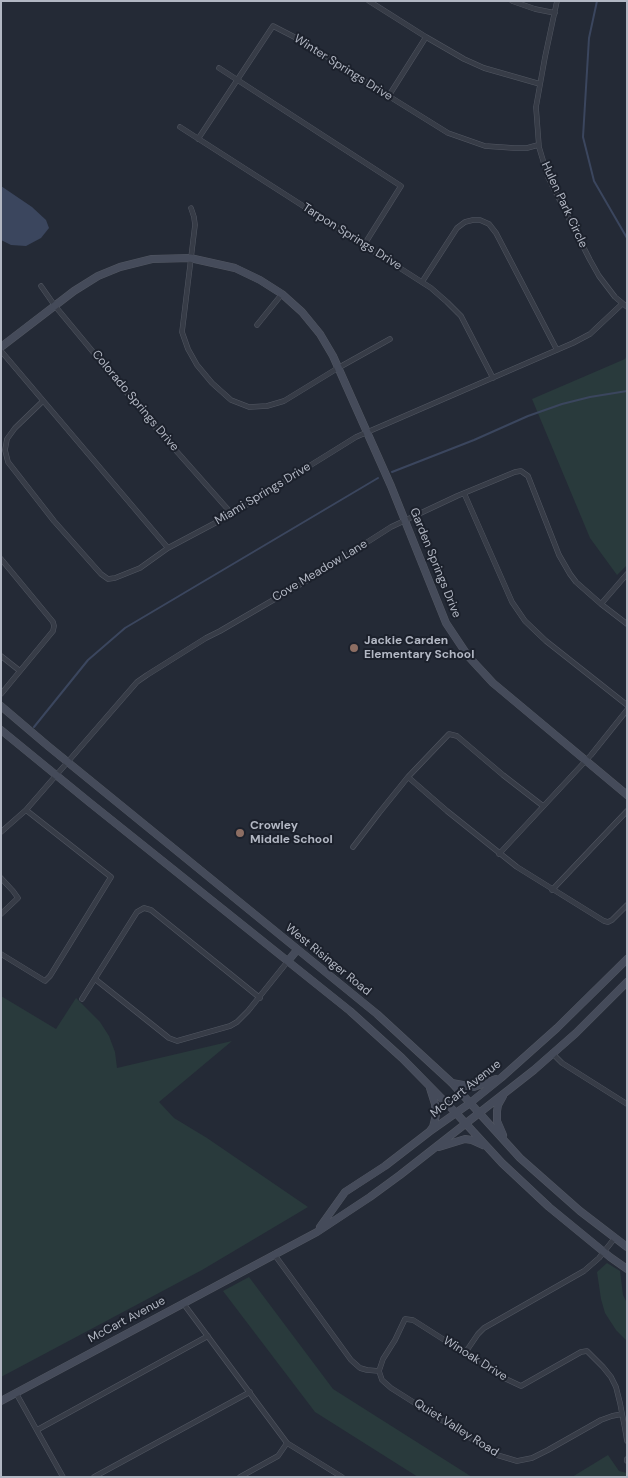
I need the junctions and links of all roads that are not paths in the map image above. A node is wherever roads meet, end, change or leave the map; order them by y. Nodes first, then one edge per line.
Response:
1 (369, 1) edge
2 (512, 1) edge
3 (557, 1) edge
4 (555, 13) junction
5 (426, 37) junction
6 (219, 68) dead end
7 (237, 80) junction
8 (540, 84) junction
9 (388, 97) junction
10 (180, 127) dead end
11 (198, 139) junction
12 (538, 145) junction
13 (191, 208) dead end
14 (364, 244) junction
15 (190, 258) junction
16 (422, 282) junction
17 (41, 286) dead end
18 (282, 294) junction
19 (624, 305) edge
20 (54, 306) junction
21 (257, 325) dead end
22 (390, 339) dead end
23 (1, 347) edge
24 (557, 350) junction
25 (1, 351) edge
26 (338, 368) junction
27 (493, 378) junction
28 (43, 401) junction
29 (367, 432) junction
30 (464, 493) junction
31 (232, 514) junction
32 (405, 520) junction
33 (168, 548) junction
34 (1, 559) edge
35 (627, 574) edge
36 (601, 604) junction
37 (627, 624) edge
38 (1, 656) edge
39 (20, 671) junction
40 (1, 694) edge
41 (627, 705) edge
42 (1, 706) edge
43 (627, 710) edge
44 (1, 730) edge
45 (586, 760) junction
46 (68, 762) junction
47 (56, 775) junction
48 (408, 777) junction
49 (627, 794) edge
50 (543, 806) junction
51 (26, 810) junction
52 (627, 811) edge
53 (1, 832) edge
54 (353, 847) dead end
55 (499, 854) junction
56 (1, 878) edge
57 (552, 890) junction
58 (627, 905) edge
59 (1, 914) edge
60 (298, 950) junction
61 (1, 954) edge
62 (627, 959) edge
63 (288, 961) junction
64 (95, 979) junction
65 (627, 982) edge
66 (260, 998) junction
67 (82, 999) dead end
68 (552, 1054) junction
69 (501, 1078) junction
70 (452, 1084) junction
71 (429, 1086) junction
72 (505, 1093) junction
73 (470, 1103) junction
74 (627, 1104) edge
75 (456, 1113) junction
76 (479, 1114) junction
77 (466, 1124) junction
78 (429, 1132) junction
79 (507, 1144) junction
80 (487, 1147) junction
81 (432, 1150) junction
82 (317, 1232) junction
83 (614, 1239) junction
84 (627, 1247) edge
85 (604, 1252) junction
86 (274, 1254) junction
87 (627, 1269) edge
88 (183, 1303) junction
89 (208, 1336) junction
90 (465, 1353) junction
91 (379, 1371) junction
92 (250, 1392) junction
93 (16, 1393) junction
94 (1, 1401) edge
95 (622, 1414) junction
96 (37, 1430) junction
97 (627, 1441) edge
98 (288, 1443) junction
99 (64, 1477) edge
100 (94, 1477) edge
101 (240, 1477) edge
102 (342, 1477) edge

1 - 5 street
2 - 4 street
3 - 4 street, Hulen Park Circle
4 - 8 street, Hulen Park Circle
5 - 8 street
5 - 9 street
6 - 7 street
7 - 9 street, Winter Springs Drive
7 - 11 street, Winter Springs Drive
7 - 14 street
8 - 12 street, Hulen Park Circle
9 - 12 street, Winter Springs Drive
10 - 11 street, Tarpon Springs Drive
11 - 14 street, Tarpon Springs Drive
12 - 19 street, Hulen Park Circle
13 - 15 street
14 - 16 street, Tarpon Springs Drive
15 - 18 main road, Garden Springs Drive
15 - 20 main road, Garden Springs Drive
15 - 26 street
16 - 24 street
16 - 27 street, Tarpon Springs Drive
17 - 20 street, Colorado Springs Drive
18 - 21 street
18 - 26 main road, Garden Springs Drive
19 - 24 street, Miami Springs Drive
20 - 23 main road, Garden Springs Drive
20 - 31 street, Colorado Springs Drive
22 - 26 street
24 - 27 street, Miami Springs Drive
25 - 28 street
26 - 29 main road, Garden Springs Drive
27 - 29 street, Miami Springs Drive
28 - 33 street
28 - 33 street, Miami Springs Drive
29 - 31 street, Miami Springs Drive
29 - 32 main road, Garden Springs Drive
30 - 32 street, Cove Meadow Lane
30 - 36 street, Cove Meadow Lane
30 - 41 street
31 - 33 street, Miami Springs Drive
32 - 45 main road, Garden Springs Drive
32 - 46 street, Cove Meadow Lane
34 - 39 street
35 - 36 street
36 - 37 street, Cove Meadow Lane
38 - 39 street
39 - 40 street
42 - 46 main road, West Risinger Road
43 - 45 street
44 - 47 main road
45 - 49 main road, Garden Springs Drive
45 - 50 street
46 - 47 street, Cove Meadow Lane
46 - 60 main road, West Risinger Road
47 - 51 street, Cove Meadow Lane
47 - 63 main road
48 - 50 street
48 - 54 street
48 - 55 street
50 - 55 street
51 - 53 street, Cove Meadow Lane
51 - 61 street
52 - 57 street
55 - 57 street
56 - 59 street
57 - 58 street
60 - 63 main road
60 - 70 main road, West Risinger Road
62 - 69 main road, McCart Avenue
63 - 66 street
63 - 71 main road
64 - 66 street
64 - 66 street
64 - 67 street
65 - 68 main road, McCart Avenue
68 - 72 main road, McCart Avenue
68 - 74 street
69 - 70 main road
69 - 73 main road, McCart Avenue
70 - 73 main road, West Risinger Road
71 - 75 main road
71 - 78 main road
72 - 76 main road, McCart Avenue
72 - 79 main road
73 - 75 main road, McCart Avenue
73 - 76 main road, West Risinger Road
75 - 77 main road
75 - 78 main road, McCart Avenue
76 - 77 main road, McCart Avenue
76 - 79 main road, West Risinger Road
77 - 80 main road
77 - 81 main road, McCart Avenue
78 - 82 main road, McCart Avenue
79 - 83 main road, West Risinger Road
80 - 81 main road
80 - 85 main road
81 - 82 main road, McCart Avenue
82 - 86 main road, McCart Avenue
83 - 84 main road, West Risinger Road
83 - 85 street
85 - 87 main road
85 - 90 street
86 - 88 main road, McCart Avenue
86 - 91 street
88 - 89 street
88 - 93 main road, McCart Avenue
89 - 92 street
89 - 96 street
90 - 91 street, Winoak Drive
90 - 95 street, Winoak Drive
91 - 95 street, Quiet Valley Road
92 - 98 street
92 - 100 street
93 - 94 main road, McCart Avenue
93 - 96 street
95 - 97 street, Winoak Drive
96 - 99 street
98 - 101 street
98 - 102 street

